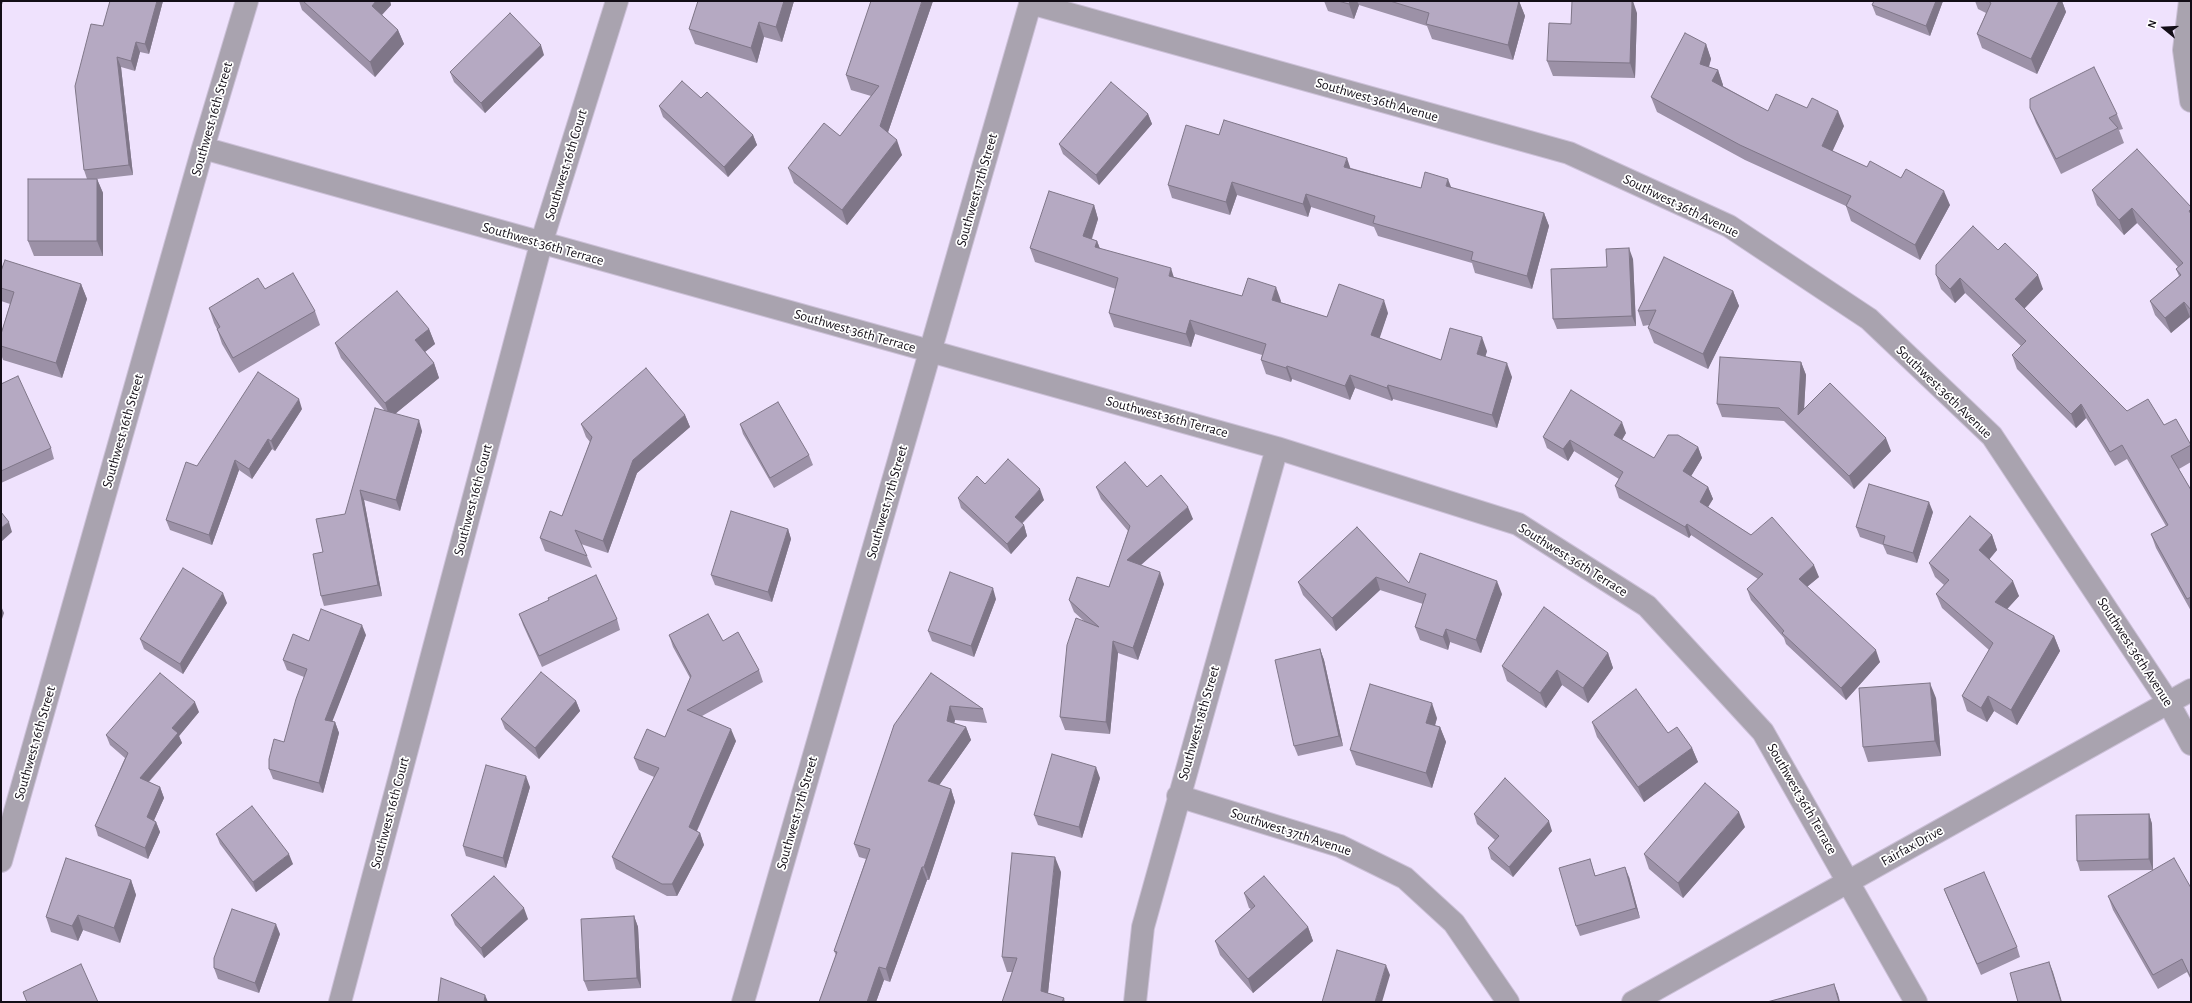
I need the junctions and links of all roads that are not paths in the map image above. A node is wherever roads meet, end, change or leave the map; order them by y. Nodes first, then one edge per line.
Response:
1 (247, 1) edge
2 (617, 1) edge
3 (2190, 1) edge
4 (1031, 2) edge
5 (2191, 101) edge
6 (203, 148) junction
7 (541, 244) junction
8 (931, 352) junction
9 (1277, 448) junction
10 (2191, 690) edge
11 (2168, 702) junction
12 (2191, 744) edge
13 (1178, 796) junction
14 (1, 862) edge
15 (1850, 882) junction
16 (340, 1002) edge
17 (743, 1002) edge
18 (1135, 1002) edge
19 (1508, 1002) edge
20 (1633, 1002) edge
21 (1916, 1002) edge

1 - 6 street, Southwest 16th Street
2 - 7 street, Southwest 16th Court
3 - 5 street
4 - 8 street, Southwest 17th Street
4 - 11 street, Southwest 36th Avenue
6 - 7 street, Southwest 36th Terrace
6 - 14 street, Southwest 16th Street
7 - 8 street, Southwest 36th Terrace
7 - 16 street, Southwest 16th Court
8 - 9 street, Southwest 36th Terrace
8 - 17 street, Southwest 17th Street
9 - 13 street, Southwest 18th Street
9 - 15 street, Southwest 36th Terrace
10 - 11 street, Fairfax Drive
11 - 12 street, Southwest 36th Avenue
11 - 15 street, Fairfax Drive
13 - 18 street, Southwest 18th Street
13 - 19 street, Southwest 37th Avenue
15 - 20 street, Fairfax Drive
15 - 21 street, Southwest 36th Terrace

